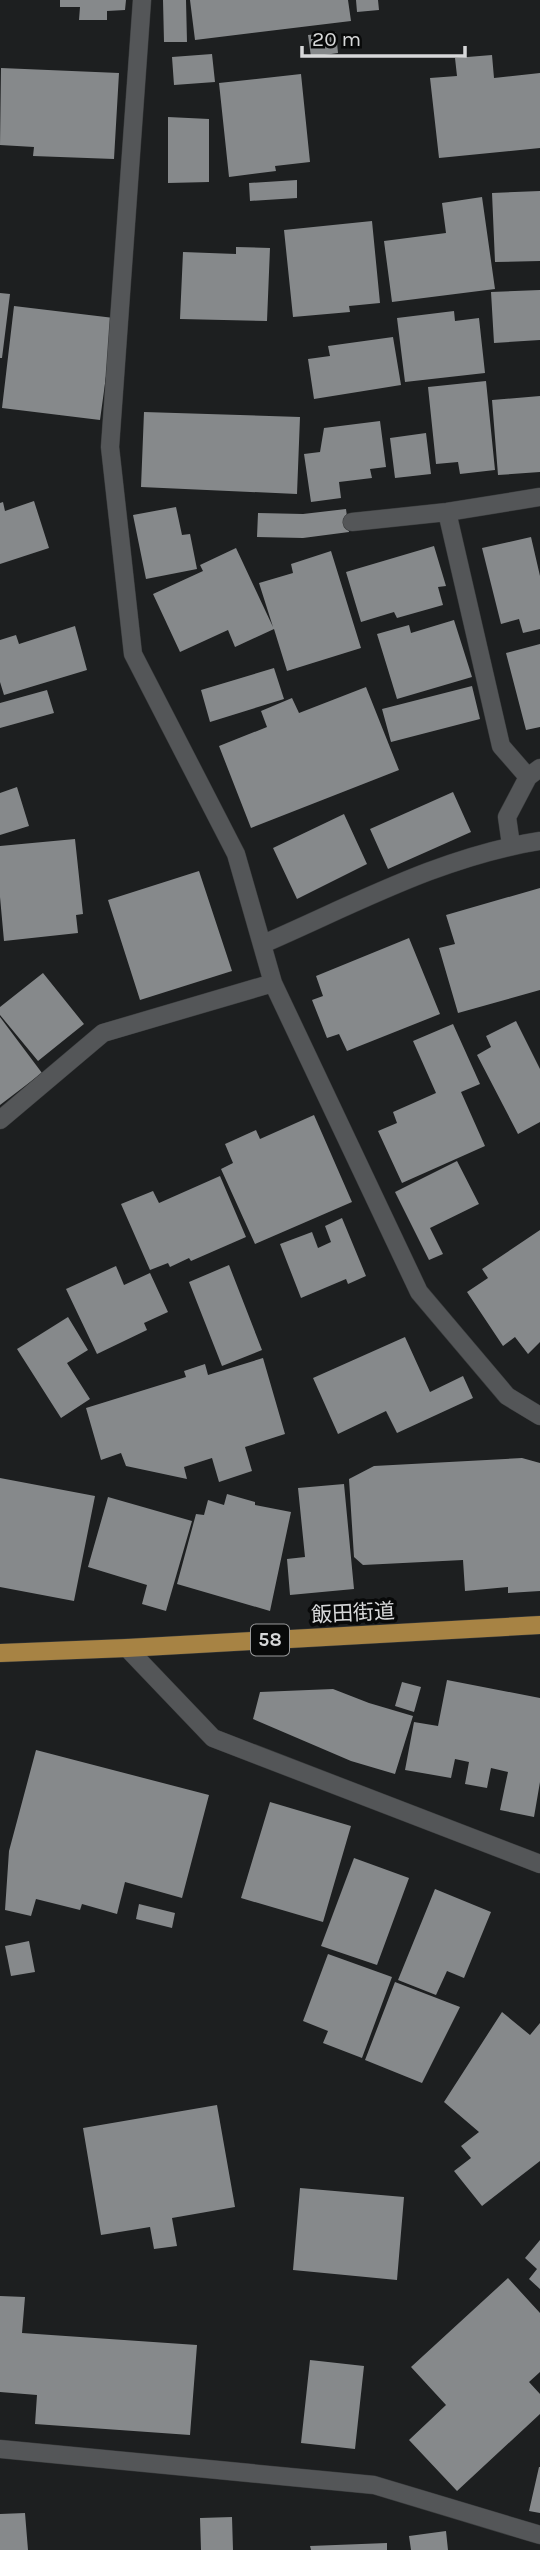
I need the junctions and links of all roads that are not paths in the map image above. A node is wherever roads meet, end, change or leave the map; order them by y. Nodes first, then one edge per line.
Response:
1 (142, 0) edge
2 (540, 497) edge
3 (447, 512) junction
4 (352, 522) dead end
5 (534, 773) edge
6 (540, 841) edge
7 (511, 845) junction
8 (263, 944) junction
9 (273, 983) junction
10 (0, 1120) edge
11 (540, 1416) edge
12 (540, 1625) edge
13 (127, 1648) junction
14 (0, 1653) edge
15 (540, 1864) edge
16 (0, 2449) edge
17 (540, 2535) edge

1 - 8 street
2 - 3 street
3 - 4 street
3 - 5 street
5 - 7 street
6 - 7 street
7 - 8 street
8 - 9 street
9 - 10 street
9 - 11 street
12 - 13 main road, 飯田街道 / 58
13 - 14 main road, 飯田街道 / 58
13 - 15 street
16 - 17 street

